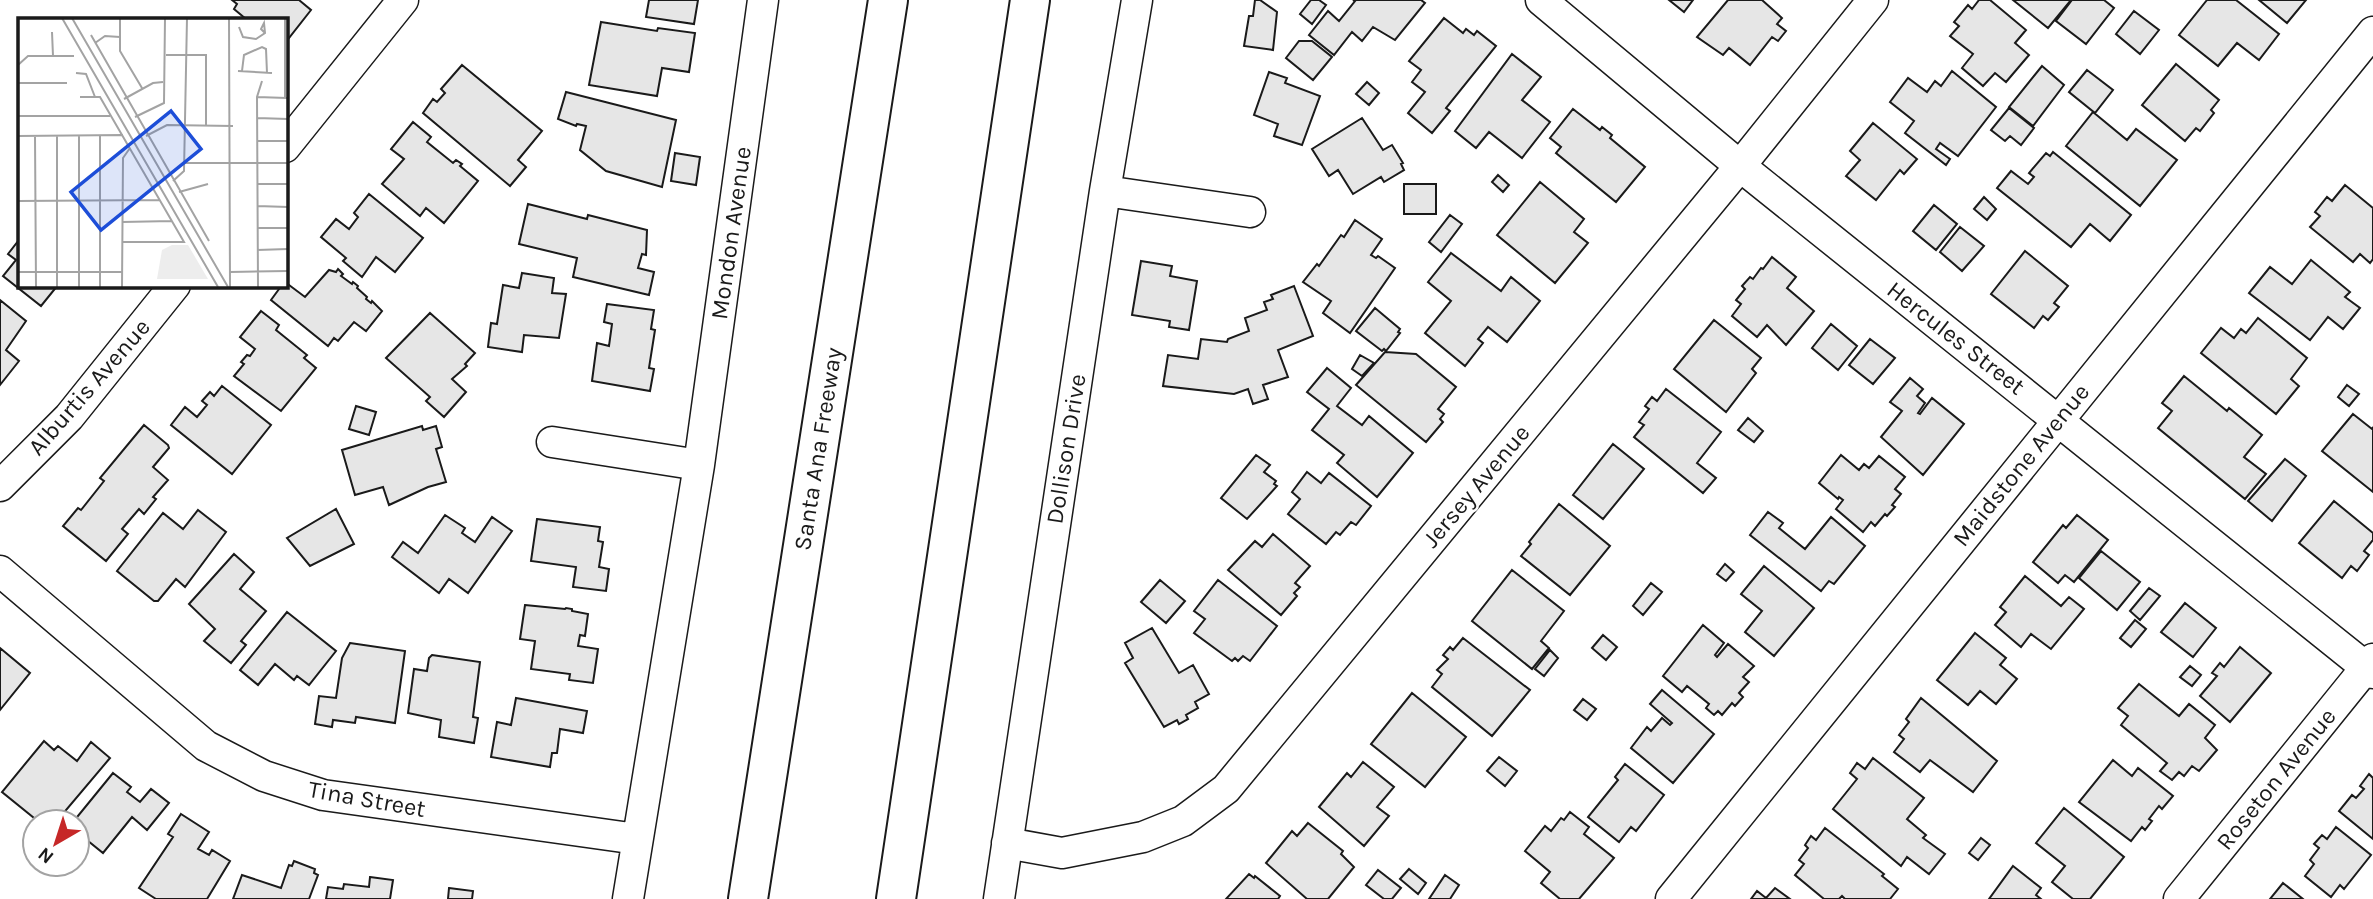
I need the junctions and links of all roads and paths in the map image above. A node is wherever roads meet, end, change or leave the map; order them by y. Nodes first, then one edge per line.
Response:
1 (403, 0) edge
2 (763, 0) edge
3 (888, 0) edge
4 (1030, 0) edge
5 (1137, 0) edge
6 (1541, 0) edge
7 (1873, 0) edge
8 (2373, 32) edge
9 (287, 145) edge
10 (1740, 166) junction
11 (1105, 191) junction
12 (1250, 212) dead end
13 (173, 287) edge
14 (2058, 419) junction
15 (552, 442) dead end
16 (699, 465) junction
17 (0, 486) edge
18 (0, 571) edge
19 (2371, 666) edge
20 (637, 839) junction
21 (1007, 843) junction
22 (628, 899) edge
23 (748, 899) edge
24 (896, 899) edge
25 (999, 899) edge
26 (1671, 899) edge
27 (2179, 899) edge

1 - 9 street
2 - 16 street, Mondon Avenue
3 - 23 highway, Santa Ana Freeway
4 - 24 highway
5 - 11 street, Dollison Drive
6 - 10 street, Hercules Street
7 - 10 street, Jersey Avenue
8 - 14 street, Maidstone Avenue
10 - 14 street, Hercules Street
10 - 21 street, Jersey Avenue
11 - 12 street
11 - 21 street, Dollison Drive
13 - 17 street, Alburtis Avenue
14 - 19 street, Hercules Street
14 - 26 street, Maidstone Avenue
15 - 16 street
16 - 20 street, Mondon Avenue
18 - 20 street, Tina Street
19 - 27 street, Roseton Avenue
20 - 22 street, Mondon Avenue
21 - 25 street, Dollison Drive

